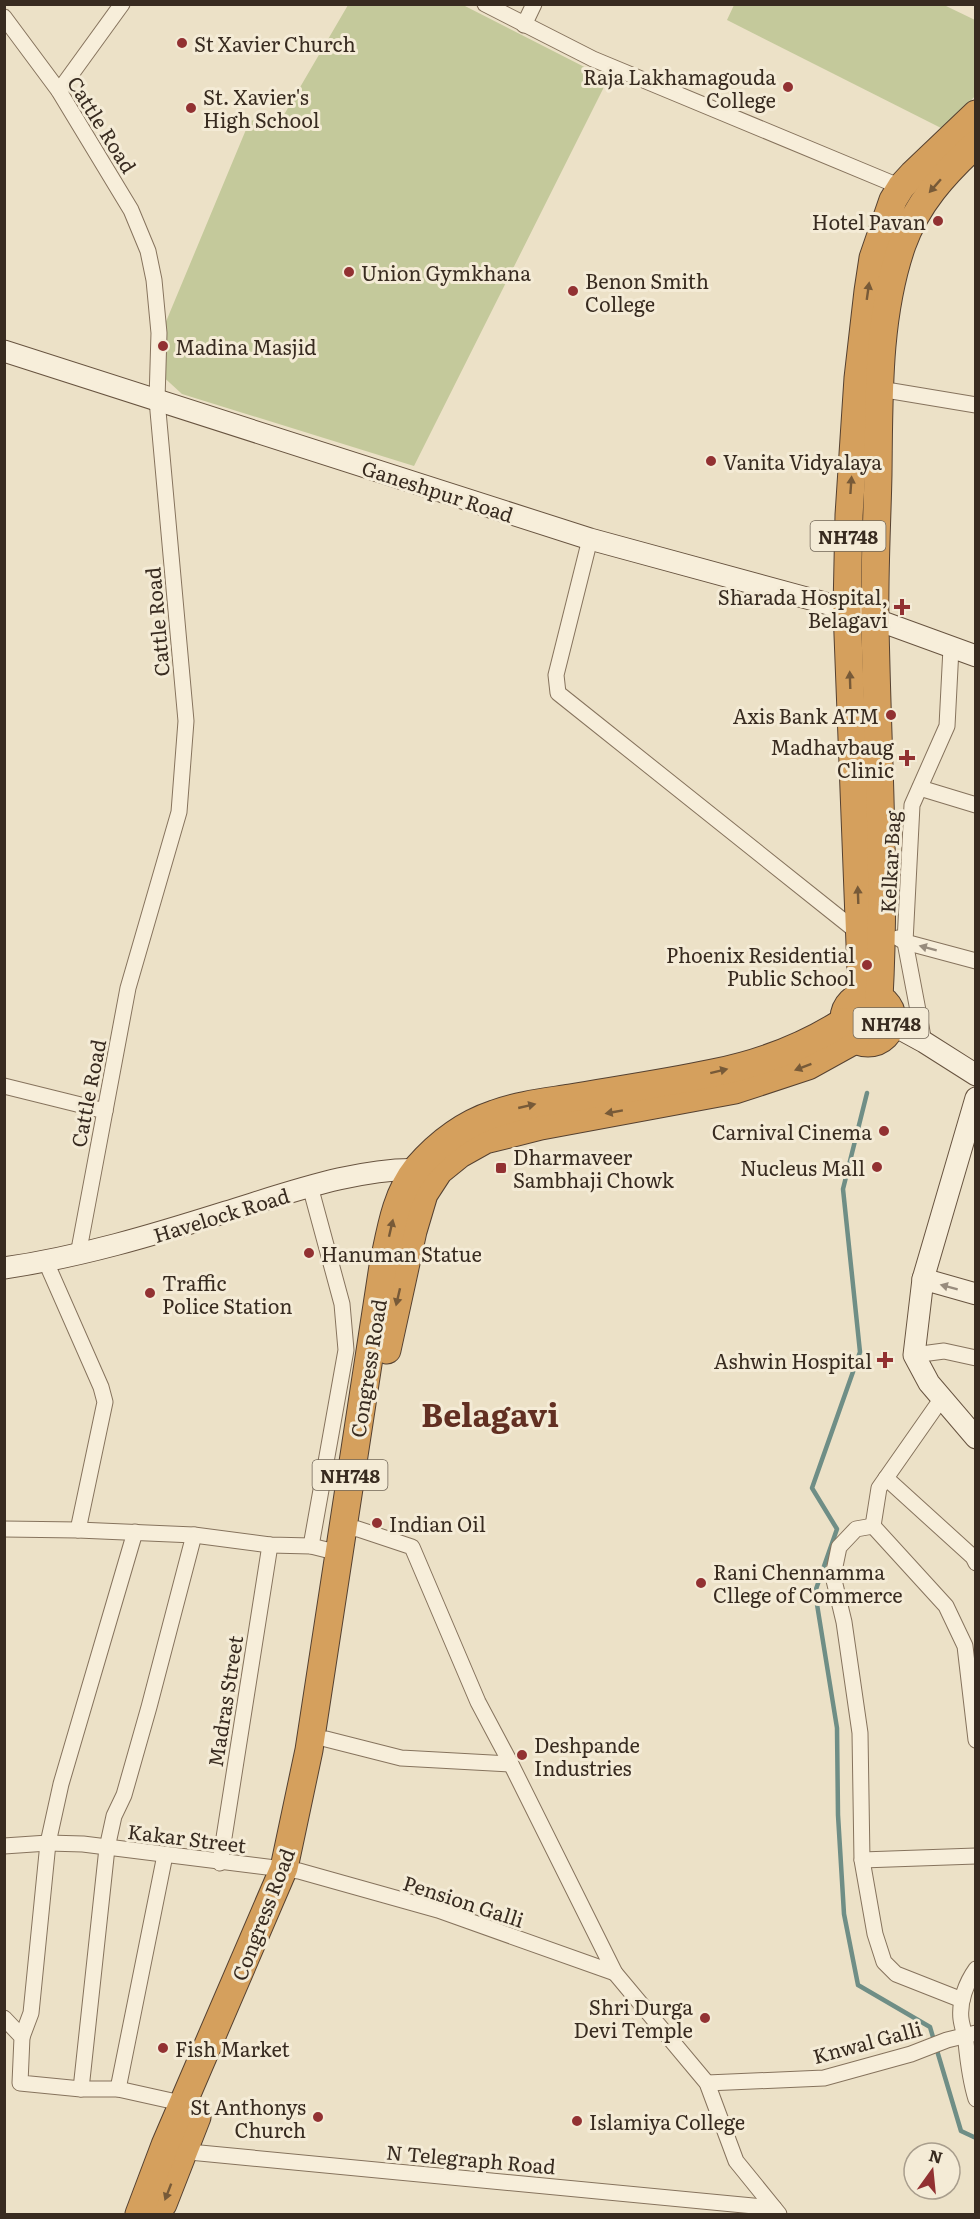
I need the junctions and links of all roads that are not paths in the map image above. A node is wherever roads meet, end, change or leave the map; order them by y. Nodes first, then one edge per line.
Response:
1 (122, 4) edge
2 (485, 4) edge
3 (534, 4) edge
4 (4, 17) edge
5 (524, 25) junction
6 (59, 91) junction
7 (975, 114) edge
8 (975, 144) edge
9 (901, 187) junction
10 (4, 351) edge
11 (880, 389) junction
12 (157, 400) junction
13 (975, 405) edge
14 (590, 539) junction
15 (847, 609) junction
16 (875, 621) junction
17 (951, 648) junction
18 (975, 656) edge
19 (920, 788) junction
20 (975, 805) edge
21 (882, 936) junction
22 (975, 961) edge
23 (871, 997) junction
24 (891, 1024) junction
25 (849, 1031) junction
26 (924, 1042) junction
27 (975, 1075) edge
28 (4, 1086) edge
29 (975, 1098) edge
30 (105, 1111) junction
31 (428, 1170) junction
32 (310, 1186) junction
33 (78, 1255) junction
34 (46, 1262) junction
35 (4, 1268) edge
36 (923, 1279) junction
37 (975, 1294) edge
38 (914, 1355) junction
39 (975, 1358) edge
40 (942, 1398) junction
41 (975, 1438) edge
42 (886, 1478) junction
43 (873, 1526) junction
44 (4, 1529) edge
45 (78, 1530) junction
46 (135, 1532) junction
47 (194, 1536) junction
48 (346, 1536) junction
49 (270, 1545) junction
50 (311, 1546) junction
51 (975, 1563) edge
52 (326, 1739) junction
53 (975, 1740) edge
54 (511, 1764) junction
55 (48, 1843) junction
56 (4, 1846) edge
57 (107, 1848) junction
58 (165, 1855) junction
59 (975, 1856) edge
60 (862, 1860) junction
61 (220, 1863) junction
62 (291, 1870) junction
63 (975, 1969) edge
64 (615, 1973) junction
65 (962, 2000) junction
66 (4, 2018) edge
67 (970, 2034) edge
68 (22, 2037) junction
69 (12, 2083) edge
70 (707, 2083) junction
71 (81, 2089) junction
72 (118, 2089) junction
73 (975, 2099) edge
74 (193, 2105) junction
75 (174, 2149) junction
76 (776, 2211) edge
77 (139, 2214) edge
78 (159, 2214) edge

1 - 6 street
2 - 5 street
3 - 5 street
4 - 6 street, Cattle Road
5 - 9 street
6 - 12 street, Cattle Road
7 - 9 highway, NH748
8 -> 11 highway, NH748
15 -> 9 highway, NH748
10 - 12 main road, Ganeshpur Road
11 - 13 street
11 - 16 highway, NH748
12 - 14 main road, Ganeshpur Road
12 - 30 street, Cattle Road
14 - 15 main road, Ganeshpur Road
14 - 21 street
15 - 16 main road, Ganeshpur Road
21 -> 15 highway, NH748
16 - 17 main road, Ganeshpur Road
16 - 21 highway, NH748
17 - 18 main road, Ganeshpur Road
17 - 19 street, Kelkar Bag
19 - 20 street
19 - 21 street, Kelkar Bag
22 -> 21 street, Kelkar Bag
21 - 23 highway, NH748
21 - 26 street, Kelkar Bag
23 - 24 highway, NH748
23 - 25 highway, NH748
24 - 25 highway, NH748
24 - 26 main road
25 - 31 highway, Congress Road / NH748
26 - 27 main road
28 - 30 street
29 - 36 main road
30 - 33 street, Cattle Road
31 - 32 main road, Havelock Road
31 - 48 highway, Congress Road / NH748
32 - 33 main road, Havelock Road
32 - 50 street
33 - 34 main road, Havelock Road
34 - 35 main road, Havelock Road
34 - 45 street
37 -> 36 main road
36 - 38 main road
38 - 39 street
38 - 40 main road
40 - 41 main road
40 - 42 street
42 - 43 street
42 - 51 street
43 - 53 street
43 - 60 street
44 - 45 street
45 - 46 street
46 - 47 street
46 - 55 street
47 - 49 street
47 - 57 street
48 - 50 street
48 - 52 highway, Congress Road / NH748
48 - 54 street
48 - 62 highway, Congress Road / NH748
49 - 50 street
49 - 61 street, Madras Street
52 - 54 street
52 - 62 highway, Congress Road / NH748
54 - 64 street
55 - 56 street, Kakar Street
55 - 57 street, Kakar Street
55 - 68 street
57 - 58 street, Kakar Street
57 - 71 street
58 - 61 street, Kakar Street
58 - 72 street
59 - 60 street
60 - 65 street
61 - 62 street, Kakar Street
62 - 64 street, Pension Galli
62 - 74 highway, Congress Road / NH748
63 - 65 street
64 - 70 street
65 - 67 street
66 - 68 street
67 - 70 street, Knwal Galli
67 - 73 street
68 - 69 street
69 - 71 street
70 - 76 street
71 - 72 street
72 - 74 street
74 - 75 highway, Congress Road / NH748
75 - 76 street, N Telegraph Road
75 - 77 highway, Congress Road / NH748
75 -> 78 highway, Congress Road / NH748

